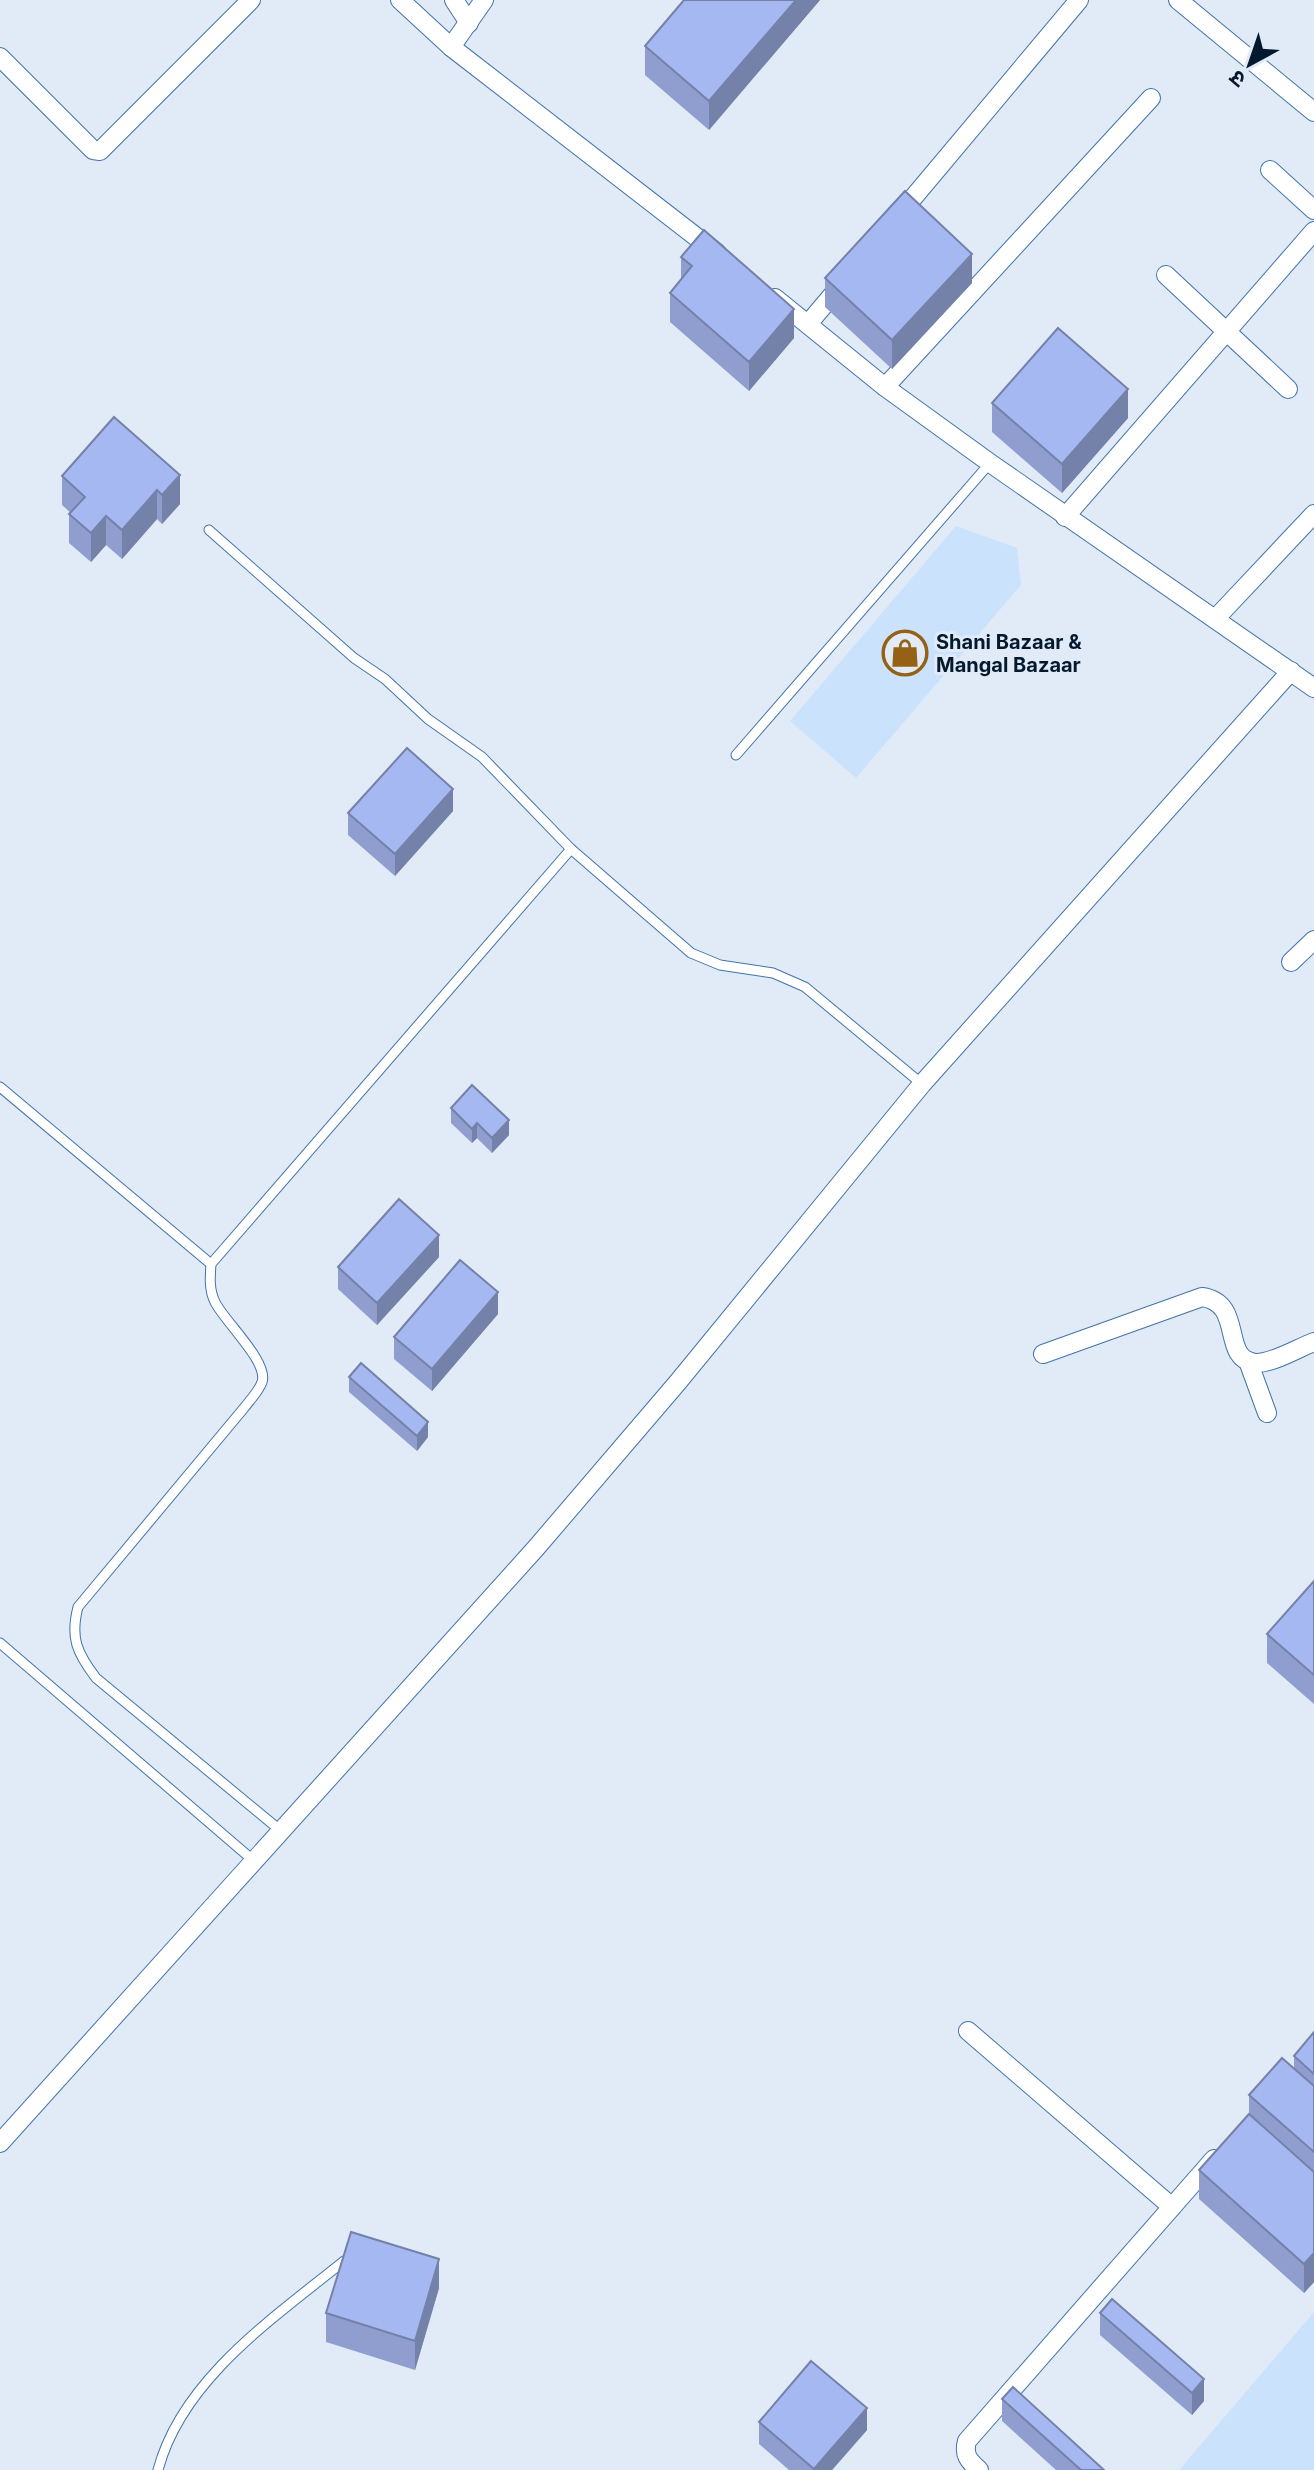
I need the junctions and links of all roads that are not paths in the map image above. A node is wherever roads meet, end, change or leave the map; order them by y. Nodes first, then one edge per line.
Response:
1 (251, 0) edge
2 (400, 0) edge
3 (454, 0) edge
4 (484, 0) edge
5 (1079, 0) edge
6 (1178, 0) edge
7 (469, 23) junction
8 (451, 47) junction
9 (0, 57) edge
10 (1151, 98) dead end
11 (1314, 112) edge
12 (1270, 170) dead end
13 (1314, 210) edge
14 (890, 226) edge
15 (1314, 231) edge
16 (734, 266) edge
17 (850, 274) edge
18 (1166, 275) dead end
19 (759, 285) edge
20 (808, 324) junction
21 (1226, 332) junction
22 (885, 387) junction
23 (1288, 389) dead end
24 (990, 463) junction
25 (1314, 514) edge
26 (1065, 517) junction
27 (209, 530) dead end
28 (1216, 618) junction
29 (1291, 671) junction
30 (1314, 688) edge
31 (736, 755) dead end
32 (571, 849) junction
33 (1314, 940) edge
34 (1291, 962) dead end
35 (922, 1084) junction
36 (0, 1087) edge
37 (211, 1264) junction
38 (1314, 1342) edge
39 (1043, 1354) dead end
40 (1248, 1361) junction
41 (1267, 1413) dead end
42 (0, 1643) edge
43 (281, 1831) junction
44 (254, 1861) junction
45 (968, 2031) dead end
46 (0, 2143) edge
47 (1223, 2149) edge
48 (1172, 2207) junction
49 (344, 2261) edge
50 (158, 2470) edge
51 (979, 2470) edge

1 - 9 street
2 - 8 street
3 - 7 street
4 - 7 street
5 - 14 street
6 - 11 street
7 - 8 street
8 - 16 street
10 - 22 street
12 - 13 street
15 - 21 street
17 - 20 street
18 - 21 street
19 - 20 street
20 - 22 street
21 - 23 street
21 - 26 street
22 - 24 street
24 - 26 street
24 - 31 lane
25 - 28 street
26 - 28 street
27 - 32 lane
28 - 29 street
29 - 30 street
29 - 35 street
32 - 35 lane
32 - 37 lane
33 - 34 street
35 - 43 street
36 - 37 lane
37 - 43 lane
38 - 40 street
39 - 40 street
40 - 41 street
42 - 44 lane
43 - 44 street
44 - 46 street
45 - 48 street
47 - 48 street
48 - 51 street
49 - 50 lane

